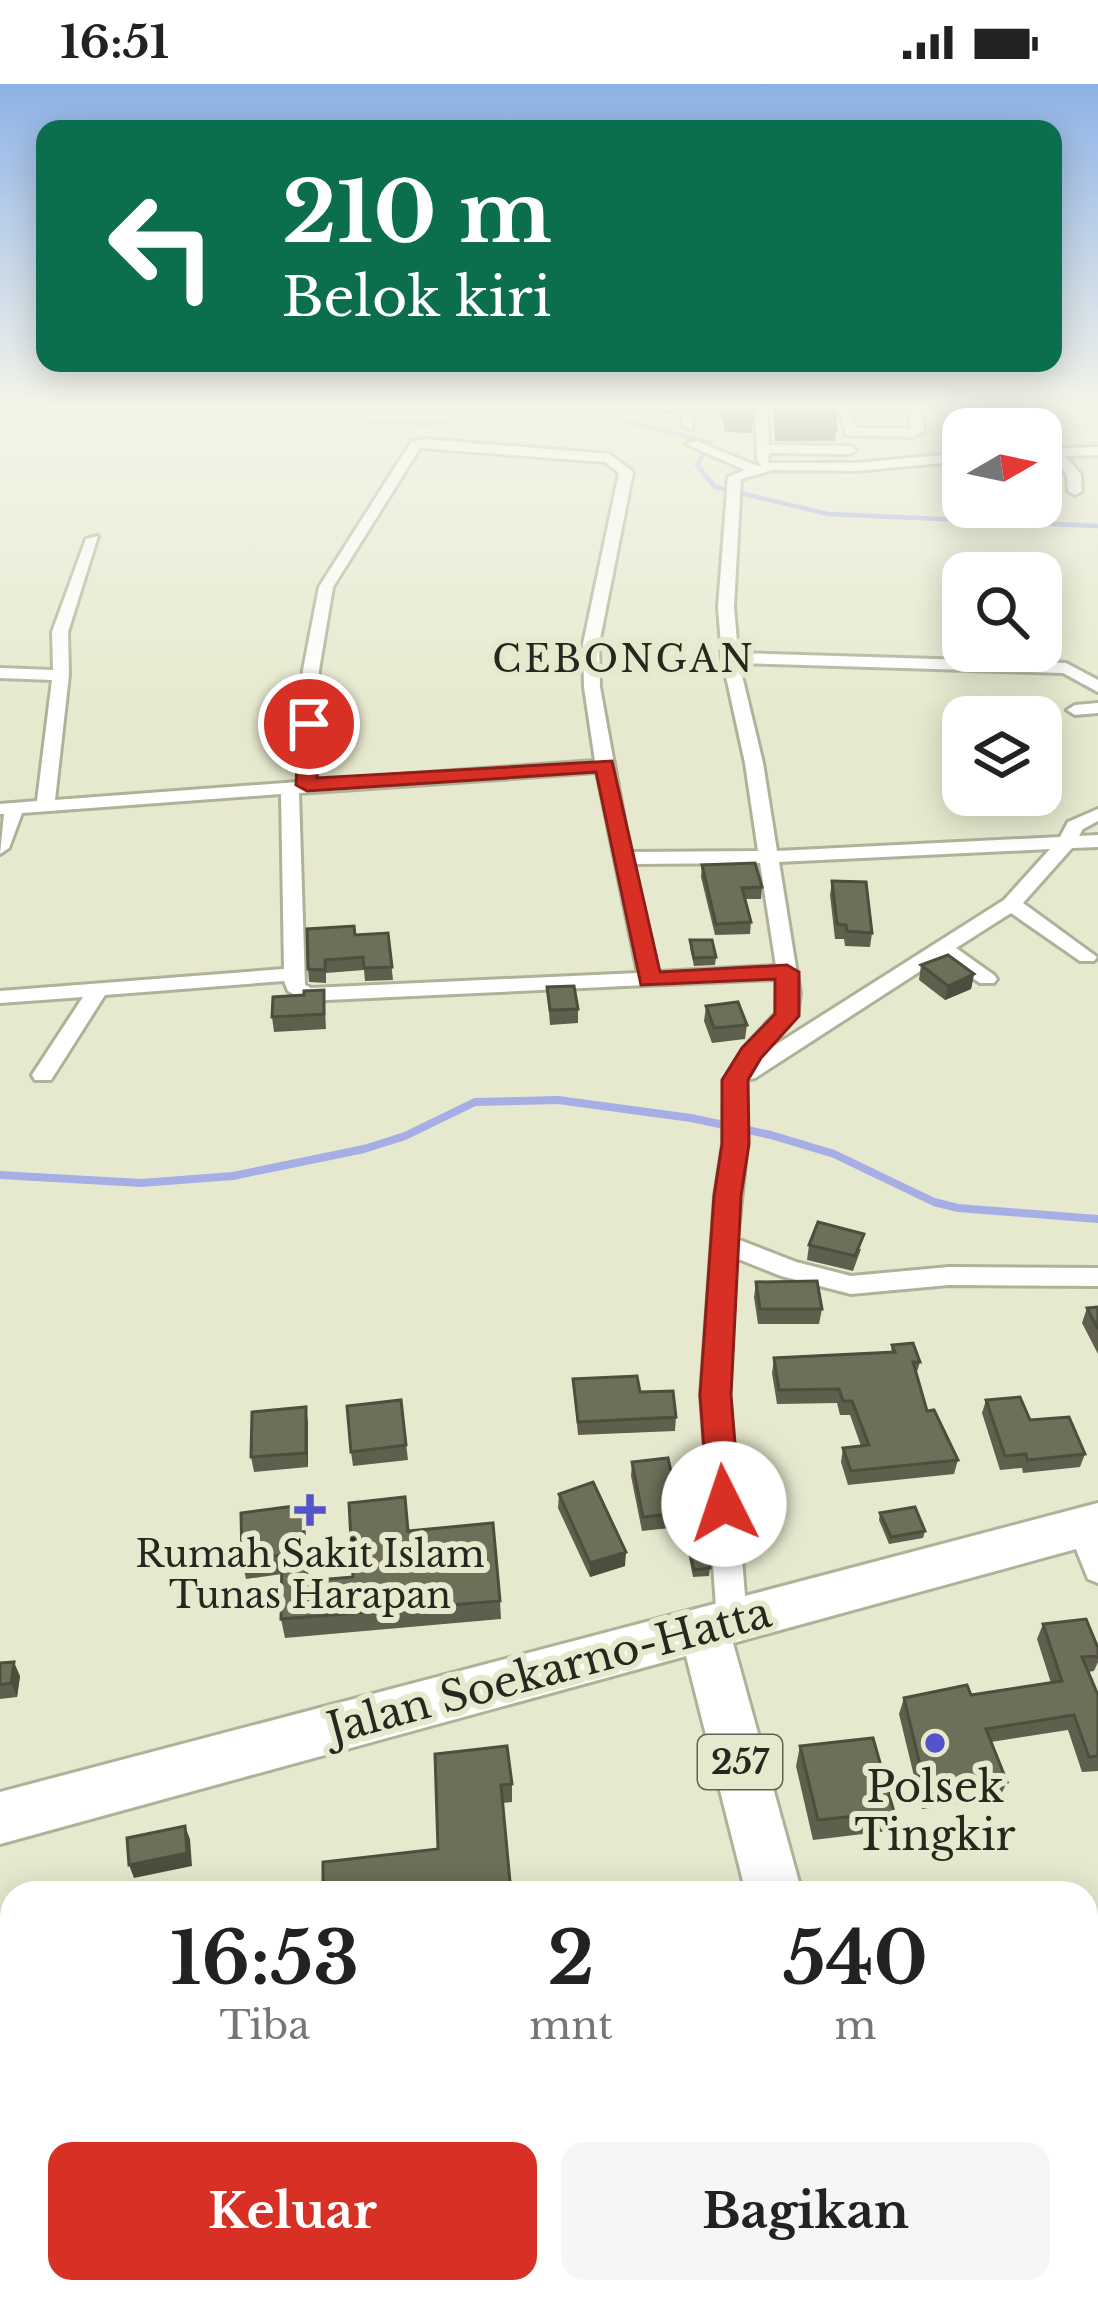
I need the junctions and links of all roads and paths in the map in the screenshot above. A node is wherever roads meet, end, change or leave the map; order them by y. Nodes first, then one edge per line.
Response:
1 (378, 507) edge
2 (619, 507) edge
3 (733, 507) edge
4 (93, 539) dead end
5 (730, 658) junction
6 (0, 673) edge
7 (1078, 674) junction
8 (61, 675) junction
9 (1098, 675) edge
10 (1098, 688) edge
11 (1098, 708) edge
12 (1076, 710) dead end
13 (604, 766) junction
14 (298, 786) junction
15 (45, 806) junction
16 (8, 808) edge
17 (1098, 814) edge
18 (1098, 841) edge
19 (1067, 842) junction
20 (0, 848) edge
21 (770, 857) junction
22 (622, 858) junction
23 (1011, 904) junction
24 (942, 948) junction
25 (1087, 957) dead end
26 (787, 972) junction
27 (294, 974) junction
28 (987, 979) dead end
29 (650, 980) junction
30 (97, 991) junction
31 (0, 997) edge
32 (44, 1075) dead end
33 (735, 1080) junction
34 (726, 1244) junction
35 (1098, 1277) edge
36 (1093, 1540) edge
37 (718, 1626) junction
38 (0, 1818) edge
39 (771, 1881) edge

1 - 14 street
2 - 13 street
3 - 5 street
4 - 8 street
5 - 7 street
5 - 21 street
6 - 8 street
7 - 9 street
7 - 10 street
8 - 15 street
11 - 12 street
13 - 14 street
13 - 22 street
14 - 15 street
14 - 27 street
15 - 16 street
16 - 20 street
17 - 19 street
18 - 19 street
19 - 21 street
19 - 23 street
21 - 22 street
21 - 26 street
22 - 29 street
23 - 24 street
23 - 25 street
24 - 28 street
24 - 33 street
26 - 29 street
26 - 33 street
27 - 29 street
27 - 30 street
30 - 31 street
30 - 32 street
33 - 34 street
34 - 35 street
34 - 37 street
36 - 37 main road, Jalan Soekarno-Hatta
37 - 38 main road, Jalan Soekarno-Hatta
37 - 39 main road, 257

